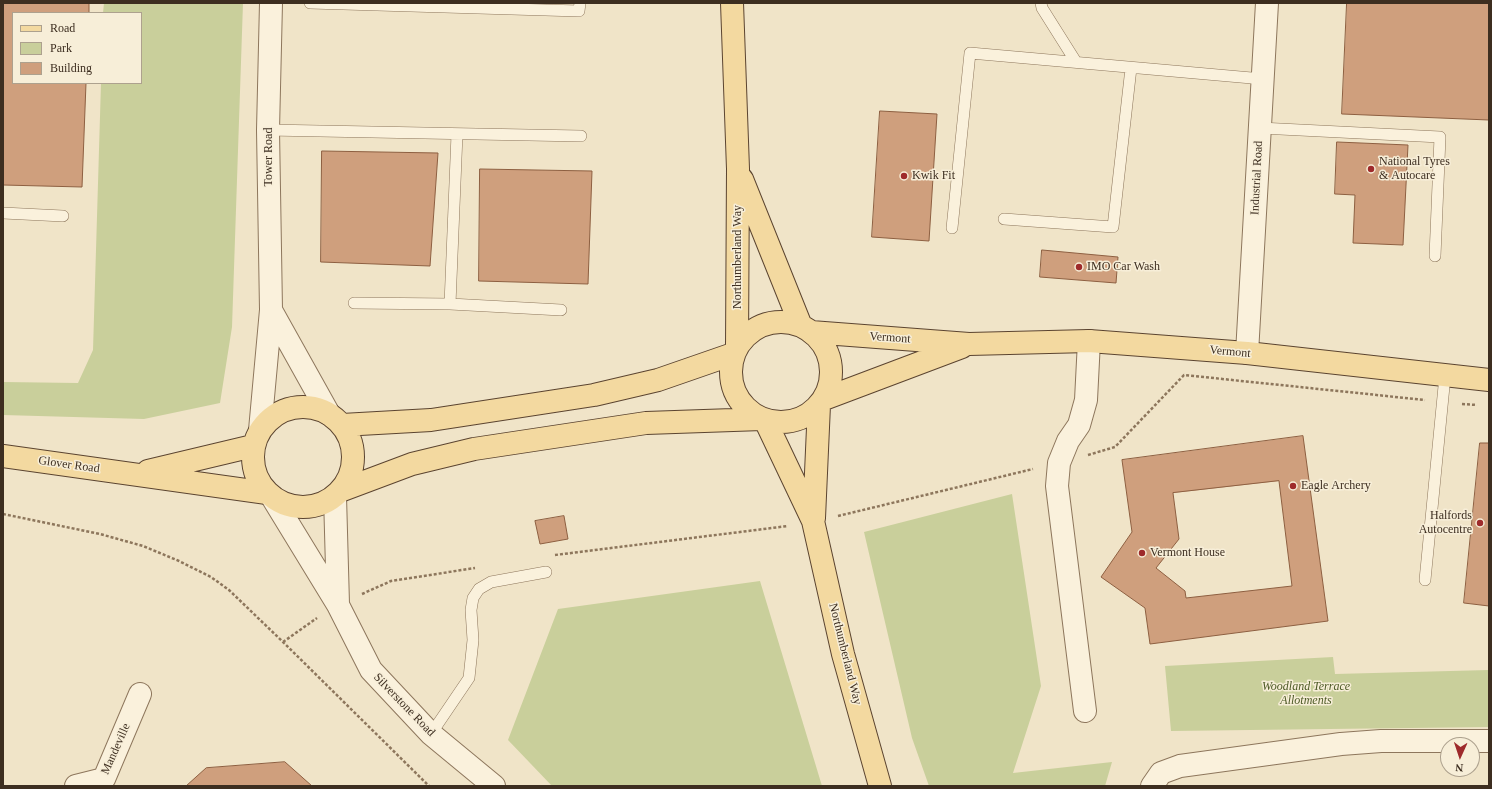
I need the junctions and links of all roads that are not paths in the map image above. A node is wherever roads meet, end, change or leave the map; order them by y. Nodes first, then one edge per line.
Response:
1 (271, 3) edge
2 (310, 3) edge
3 (580, 3) edge
4 (732, 3) edge
5 (1041, 3) edge
6 (1267, 3) edge
7 (1076, 62) junction
8 (1131, 68) junction
9 (1263, 79) junction
10 (1260, 128) junction
11 (268, 130) junction
12 (457, 134) junction
13 (581, 136) dead end
14 (738, 169) junction
15 (3, 213) edge
16 (63, 216) dead end
17 (1004, 219) dead end
18 (952, 228) dead end
19 (1435, 256) dead end
20 (354, 303) dead end
21 (450, 304) junction
22 (271, 310) junction
23 (561, 310) dead end
24 (806, 329) junction
25 (1089, 341) junction
26 (969, 344) junction
27 (735, 350) junction
28 (1247, 353) junction
29 (1445, 376) junction
30 (1489, 380) edge
31 (821, 402) junction
32 (335, 419) junction
33 (763, 420) junction
34 (256, 438) junction
35 (3, 456) edge
36 (135, 474) junction
37 (338, 493) junction
38 (269, 495) junction
39 (813, 521) junction
40 (546, 572) dead end
41 (1425, 580) dead end
42 (338, 605) junction
43 (140, 694) dead end
44 (1086, 711) dead end
45 (431, 734) junction
46 (1489, 741) edge
47 (76, 786) edge
48 (494, 786) edge
49 (880, 786) edge
50 (1152, 786) edge

1 - 11 street, Tower Road
2 - 3 lane
4 - 14 main road, Northumberland Way
5 - 7 lane
6 - 9 street, Industrial Road
7 - 8 lane
7 - 18 lane
8 - 9 lane
8 - 17 lane
9 - 10 street, Industrial Road
10 - 19 lane
10 - 28 street, Industrial Road
11 - 12 lane
11 - 22 street, Tower Road
12 - 13 lane
12 - 21 lane
14 - 24 main road, Northumberland Way
14 - 27 main road, Northumberland Way
15 - 16 lane
20 - 21 lane
21 - 23 lane
22 - 32 street, Tower Road
22 - 34 street, Tower Road
24 - 26 main road, Vermont
24 - 27 main road
24 - 31 main road
25 - 26 main road, Vermont
25 - 28 main road, Vermont
25 - 44 street
26 - 31 main road, Vermont
27 - 32 main road
27 - 33 main road
28 - 29 main road, Vermont
29 - 30 main road, Vermont
29 - 41 lane
31 - 33 main road
31 - 39 main road, Northumberland Way
32 - 34 main road
32 - 37 main road
33 - 37 main road
33 - 39 main road, Northumberland Way
34 - 36 main road, Glover Road
34 - 38 main road
35 - 36 main road, Glover Road
36 - 38 main road, Glover Road
37 - 38 main road
37 - 42 street, Silverstone Road
38 - 42 street, Silverstone Road
39 - 49 main road, Northumberland Way
40 - 45 lane
42 - 45 street, Silverstone Road
43 - 47 street, Mandeville
45 - 48 street, Silverstone Road
46 - 50 street

